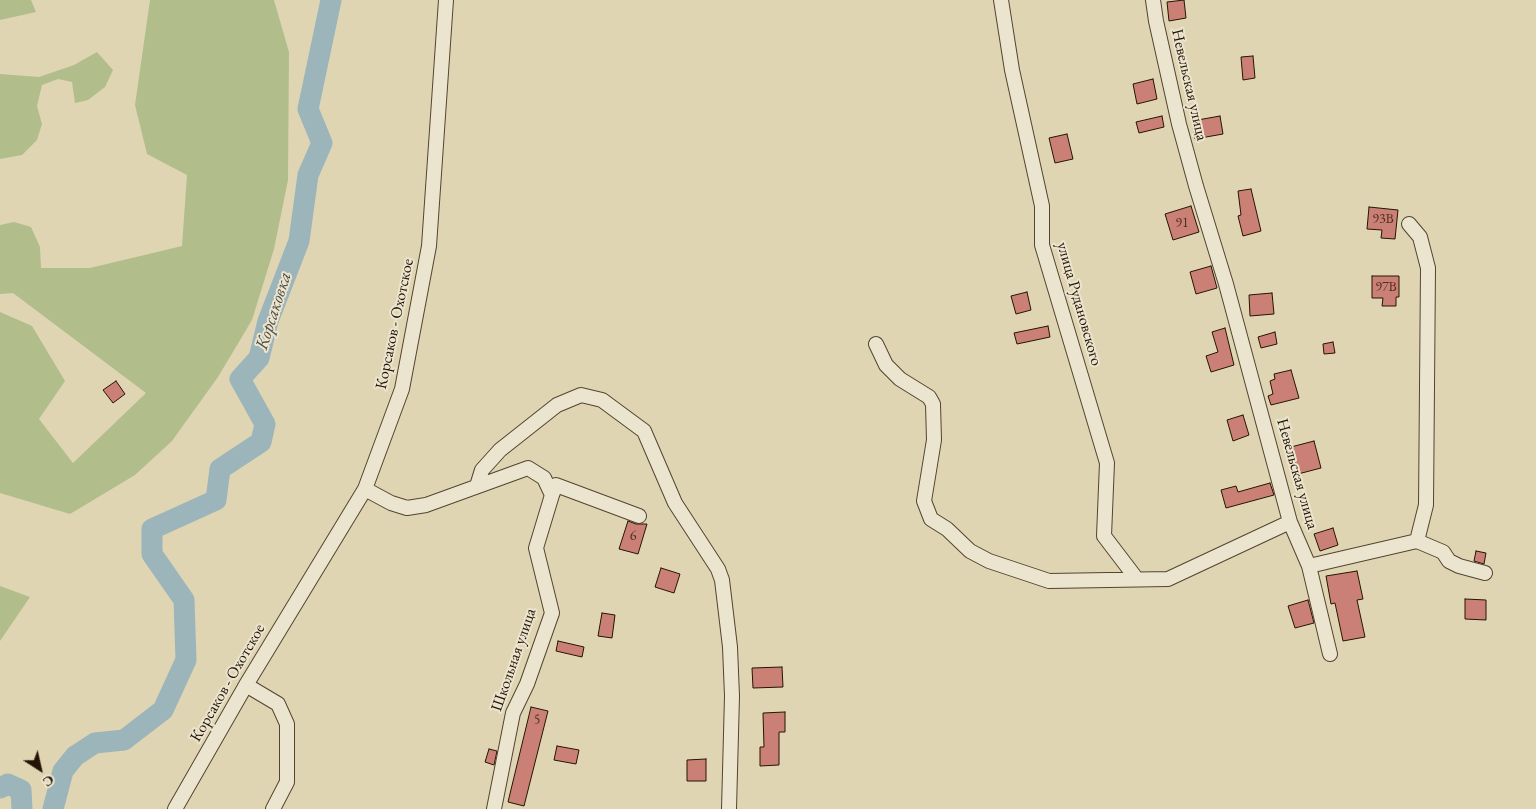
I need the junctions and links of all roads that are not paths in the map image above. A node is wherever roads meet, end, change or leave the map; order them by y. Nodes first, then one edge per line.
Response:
1 (446, 0) edge
2 (1001, 0) edge
3 (1153, 0) edge
4 (1409, 224) dead end
5 (876, 344) dead end
6 (477, 486) junction
7 (364, 489) junction
8 (554, 490) junction
9 (639, 516) dead end
10 (1290, 522) junction
11 (1417, 541) junction
12 (1309, 566) junction
13 (1485, 574) dead end
14 (1136, 578) junction
15 (1330, 654) dead end
16 (246, 685) junction
17 (175, 809) edge
18 (274, 809) edge
19 (494, 809) edge
20 (729, 809) edge

1 - 7 street, Корсаков - Охотское
2 - 14 street, улица Рудановского
3 - 10 street, Невельская улица
4 - 11 street
5 - 14 street
6 - 7 street
6 - 8 street
6 - 20 street
7 - 16 street, Корсаков - Охотское
8 - 9 street
8 - 19 street, Школьная улица
10 - 12 street, Невельская улица
10 - 14 street
11 - 12 street
11 - 13 street
12 - 15 street, Невельская улица
16 - 17 street, Корсаков - Охотское
16 - 18 street

